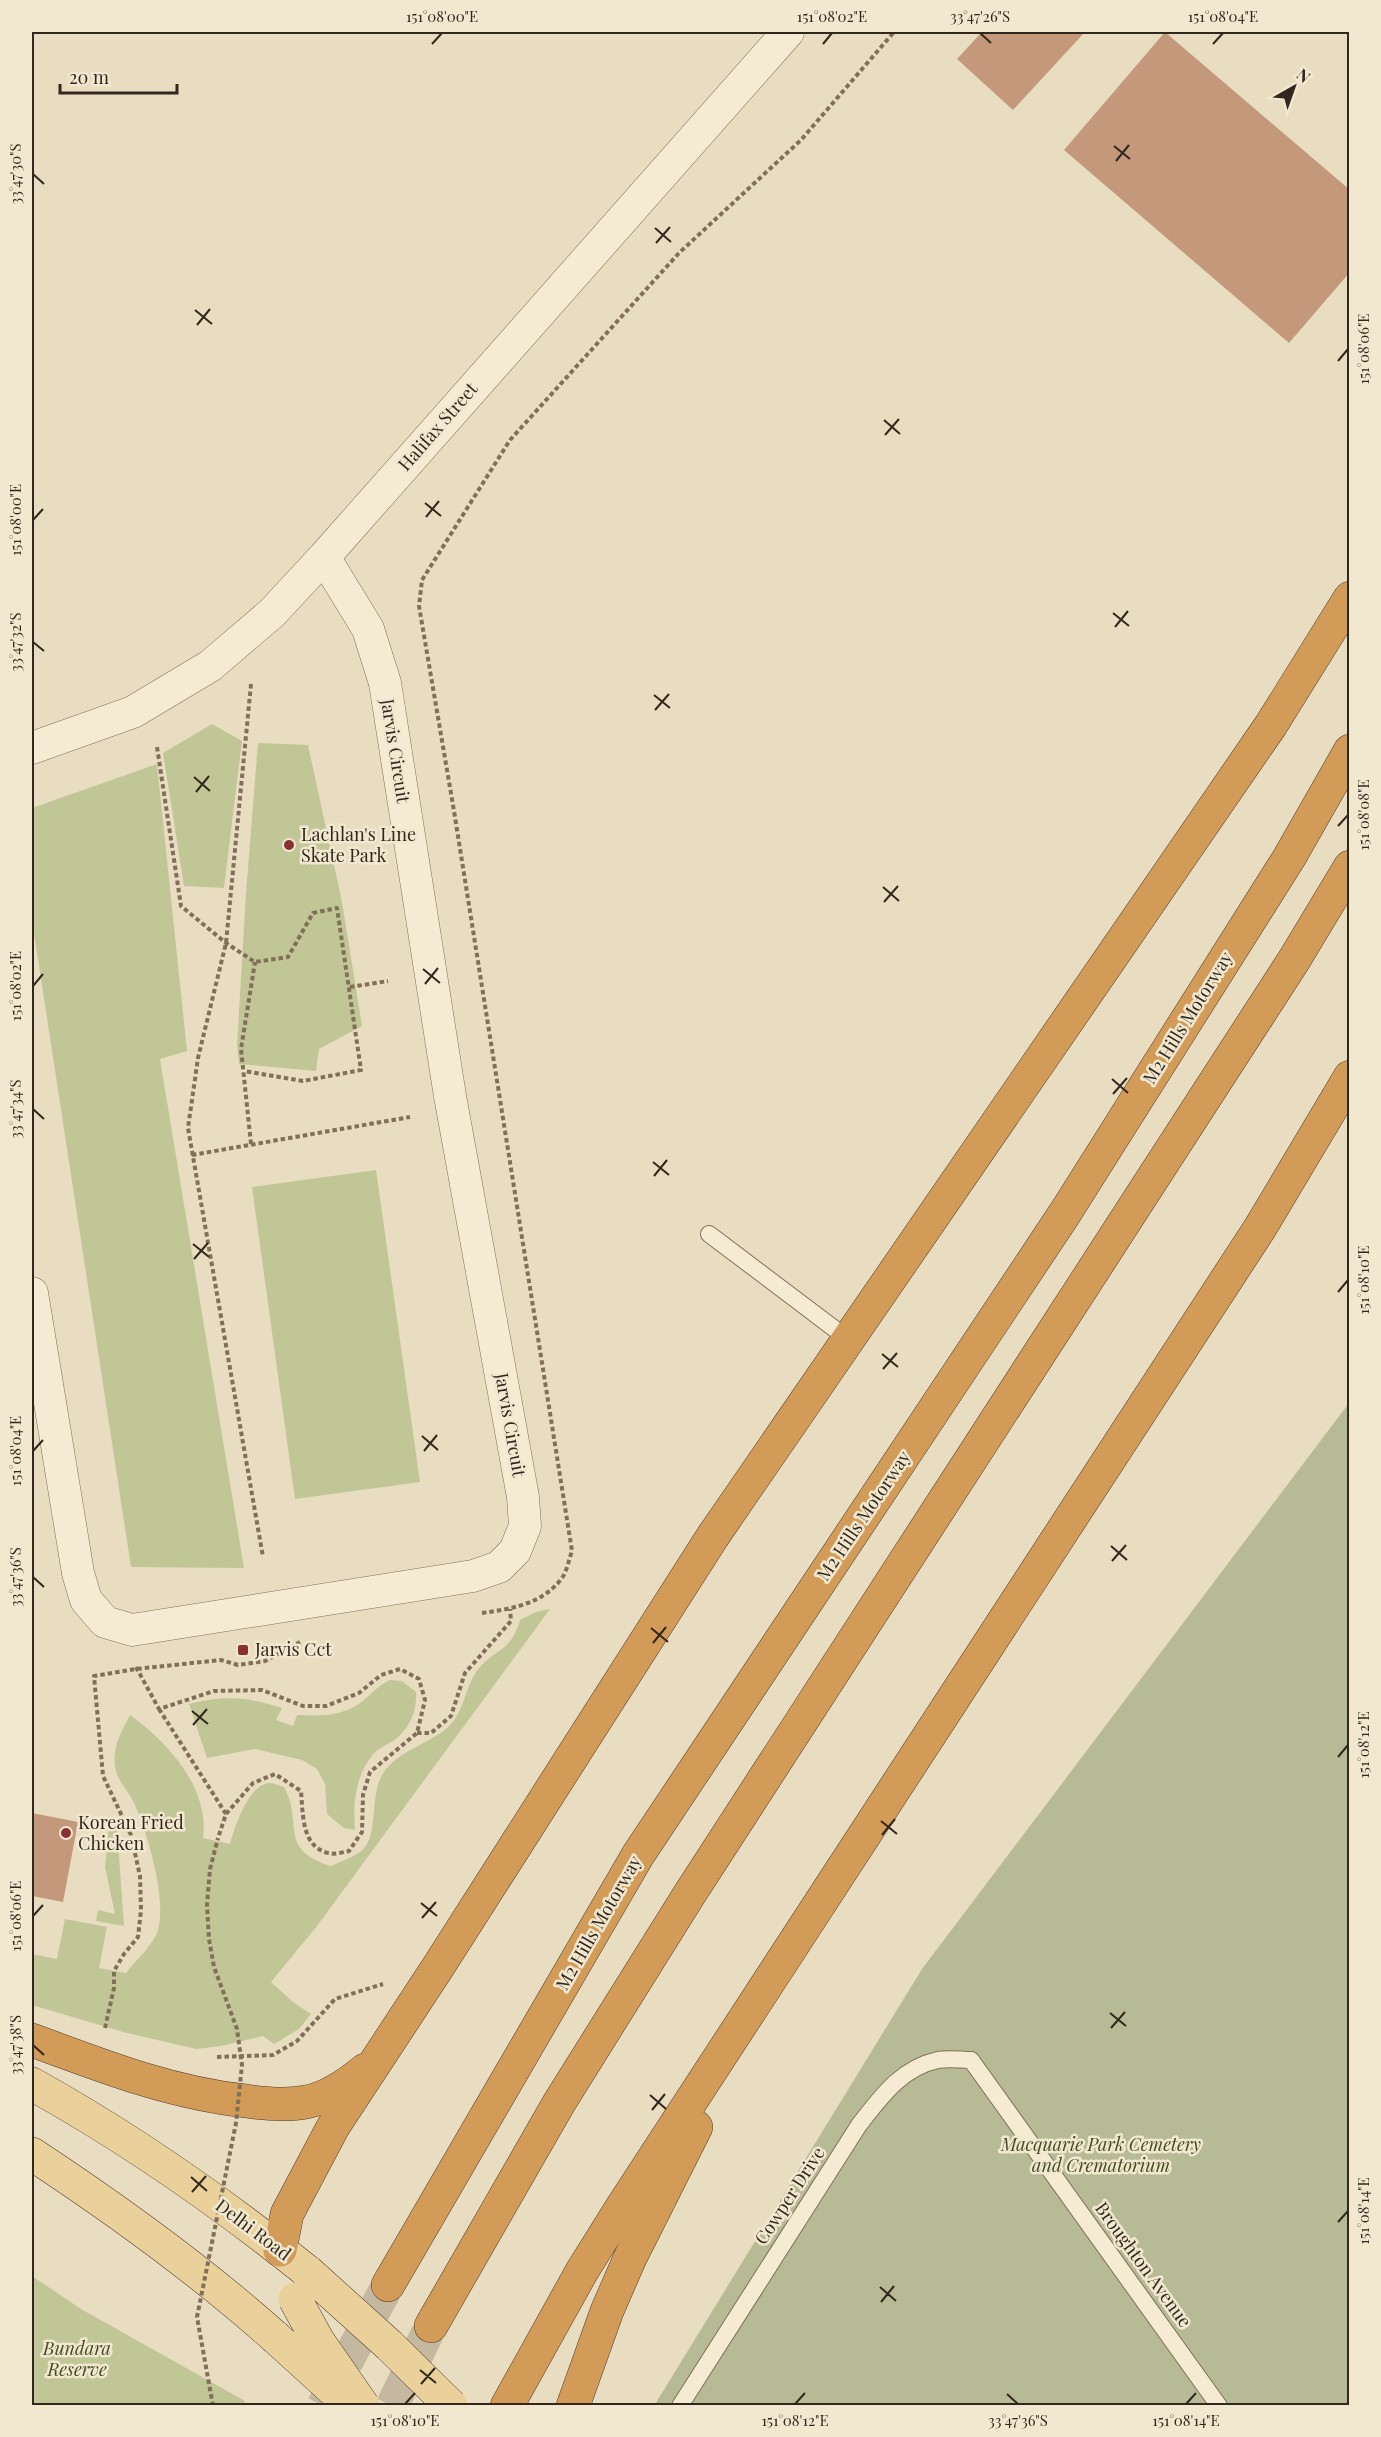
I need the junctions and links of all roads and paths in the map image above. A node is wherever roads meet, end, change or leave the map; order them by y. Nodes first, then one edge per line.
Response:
1 (788, 32) edge
2 (894, 32) edge
3 (324, 558) junction
4 (1350, 598) edge
5 (251, 684) dead end
6 (157, 747) dead end
7 (32, 748) edge
8 (1350, 751) edge
9 (1350, 867) edge
10 (226, 943) junction
11 (255, 962) junction
12 (388, 981) dead end
13 (350, 987) junction
14 (244, 1071) junction
15 (1350, 1077) edge
16 (410, 1117) dead end
17 (251, 1144) junction
18 (192, 1155) junction
19 (709, 1234) dead end
20 (32, 1293) edge
21 (848, 1339) junction
22 (263, 1557) dead end
23 (510, 1609) junction
24 (480, 1614) dead end
25 (309, 1641) dead end
26 (136, 1669) junction
27 (159, 1709) junction
28 (417, 1733) junction
29 (226, 1814) junction
30 (438, 1967) junction
31 (772, 1978) junction
32 (103, 2035) dead end
33 (32, 2040) edge
34 (273, 2055) dead end
35 (379, 2059) junction
36 (972, 2060) joint
37 (32, 2084) edge
38 (32, 2154) edge
39 (280, 2250) junction
40 (388, 2285) tunnel mouth
41 (302, 2286) junction
42 (431, 2326) tunnel mouth
43 (213, 2406) edge
44 (350, 2406) edge
45 (363, 2406) edge
46 (451, 2406) edge
47 (507, 2406) edge
48 (573, 2406) edge
49 (680, 2406) edge
50 (1219, 2406) edge

1 - 3 street, Halifax Street
2 - 23 path
3 - 7 street, Halifax Street
3 - 20 street, Jarvis Circuit
4 - 21 highway
5 - 10 path
6 - 10 path
8 - 40 highway, M2 Hills Motorway
9 - 42 highway
10 - 11 path
10 - 18 path
11 - 13 path
11 - 14 path
12 - 13 path
13 - 14 path
14 - 17 path
15 - 31 highway
16 - 17 path
17 - 18 path
18 - 22 path
19 - 21 lane
21 - 30 highway
23 - 24 path
23 - 28 path
25 - 26 path
26 - 27 path
26 - 32 path
27 - 28 path
27 - 29 path
28 - 29 path
29 - 43 path, bridge
30 - 34 path
30 - 35 highway
31 - 47 highway
31 - 48 highway
33 - 35 highway
35 - 39 highway
36 - 49 lane, Cowper Drive
36 - 50 lane, Broughton Avenue
37 - 39 main road, Delhi Road
38 - 44 main road, bridge
39 - 41 main road
41 - 45 main road, bridge
41 - 46 main road, Delhi Road, bridge

